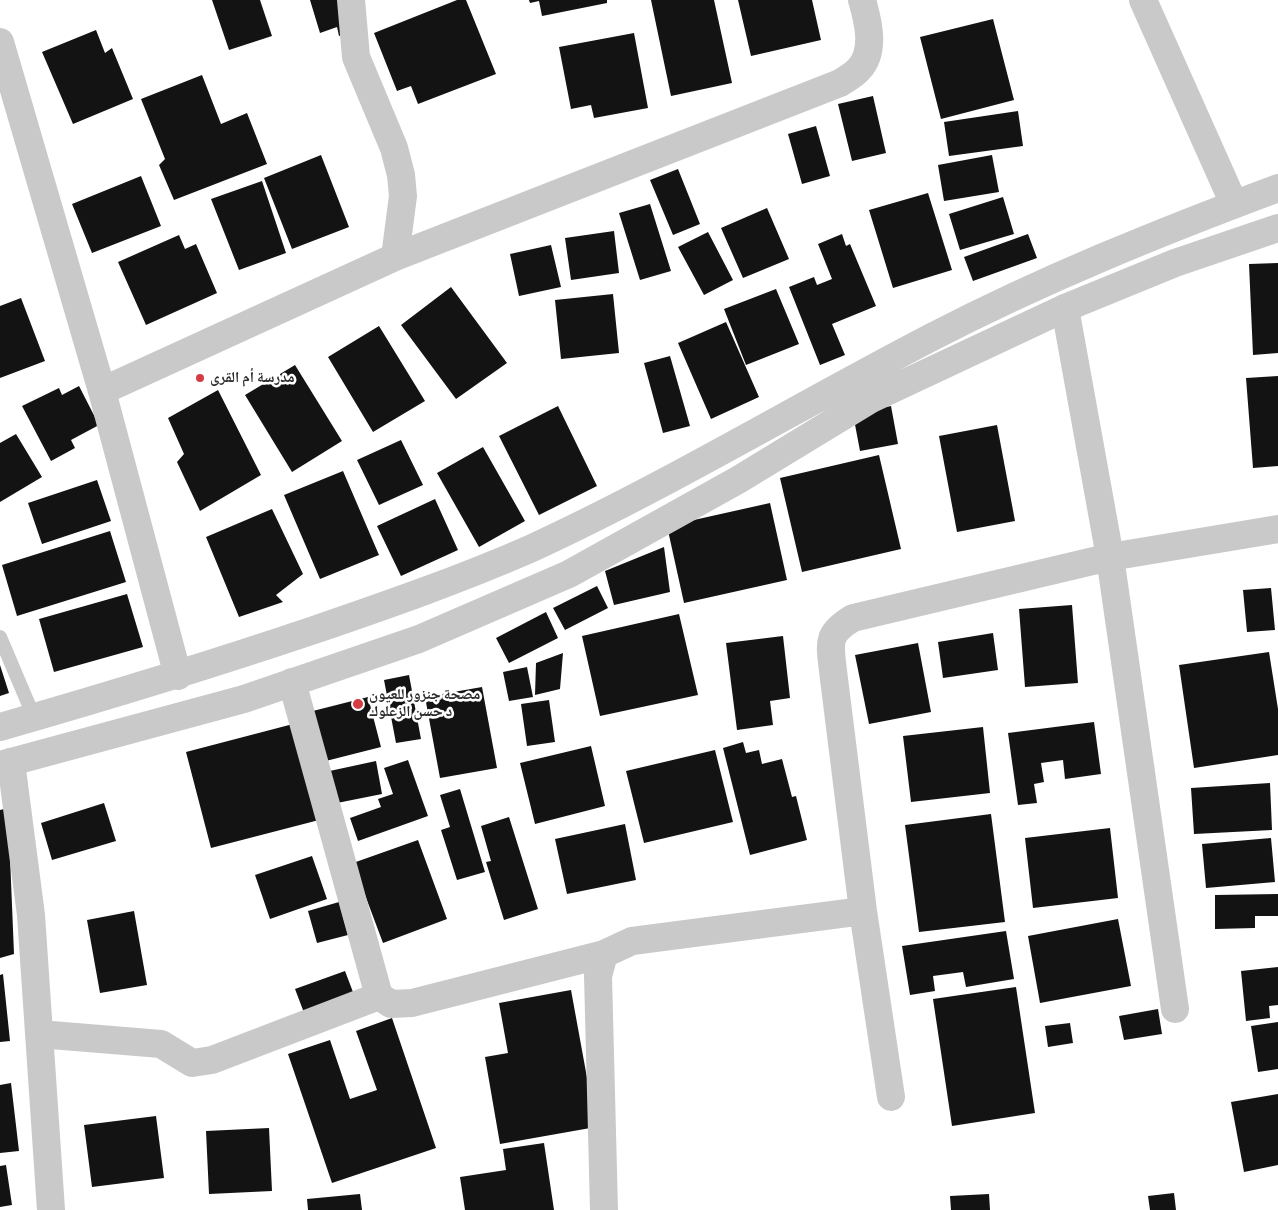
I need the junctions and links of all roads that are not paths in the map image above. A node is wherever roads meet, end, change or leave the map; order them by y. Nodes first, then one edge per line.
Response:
1 (351, 0) edge
2 (862, 0) edge
3 (1143, 0) edge
4 (0, 42) edge
5 (1278, 188) edge
6 (1234, 204) junction
7 (1278, 228) edge
8 (395, 257) junction
9 (1064, 308) junction
10 (102, 391) junction
11 (1278, 529) edge
12 (1110, 557) junction
13 (0, 637) edge
14 (178, 676) junction
15 (292, 682) junction
16 (34, 718) junction
17 (0, 727) edge
18 (6, 763) edge
19 (863, 911) junction
20 (604, 954) junction
21 (379, 996) junction
22 (1175, 1009) dead end
23 (39, 1034) junction
24 (892, 1097) dead end
25 (51, 1210) edge
26 (604, 1210) edge

1 - 8 street
2 - 8 street
3 - 6 street
4 - 10 street
5 - 6 street
6 - 14 street
7 - 9 street
8 - 10 street
9 - 12 street
9 - 15 street
10 - 14 street
11 - 12 street
12 - 19 street
12 - 22 street
13 - 16 lane
14 - 16 street
15 - 18 street
15 - 21 street
16 - 17 street
18 - 23 street
19 - 20 street
19 - 24 street
20 - 21 street
20 - 26 street
21 - 23 street
23 - 25 street

